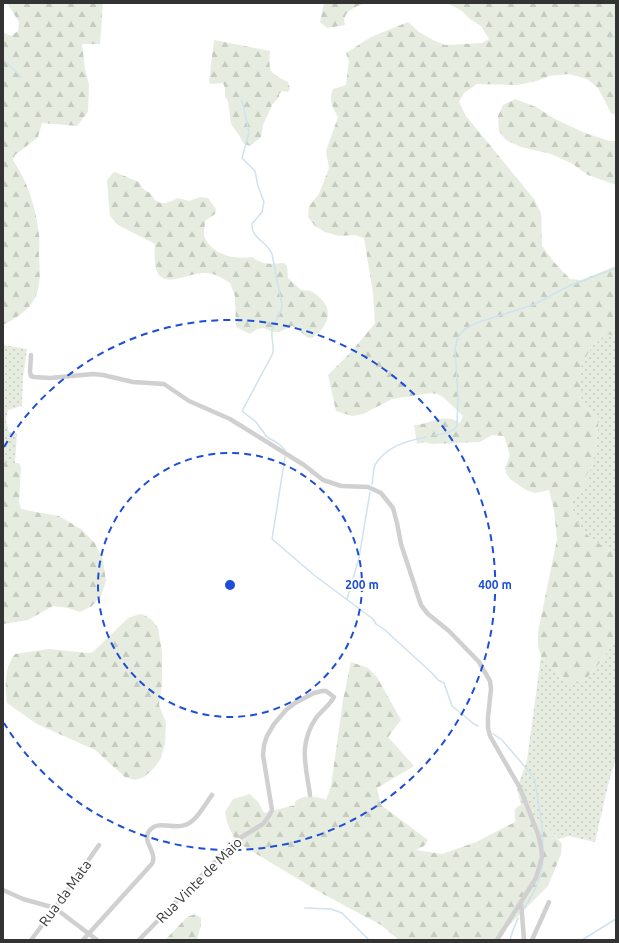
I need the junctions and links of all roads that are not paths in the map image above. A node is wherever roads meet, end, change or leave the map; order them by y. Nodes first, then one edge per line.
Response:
1 (31, 355) dead end
2 (212, 795) dead end
3 (310, 795) dead end
4 (99, 845) dead end
5 (3, 890) edge
6 (520, 902) junction
7 (549, 902) dead end
8 (55, 908) junction
9 (89, 933) junction
10 (31, 940) edge
11 (83, 940) edge
12 (97, 940) edge
13 (139, 940) edge
14 (497, 940) edge
15 (524, 940) edge
16 (532, 940) edge

1 - 6 street
2 - 9 street
3 - 13 street, Rua Vinte de Maio
4 - 8 street, Rua da Mata
5 - 8 street
6 - 14 street
6 - 15 street
7 - 16 street
8 - 9 street
8 - 10 street, Rua da Mata
9 - 11 street
9 - 12 street

